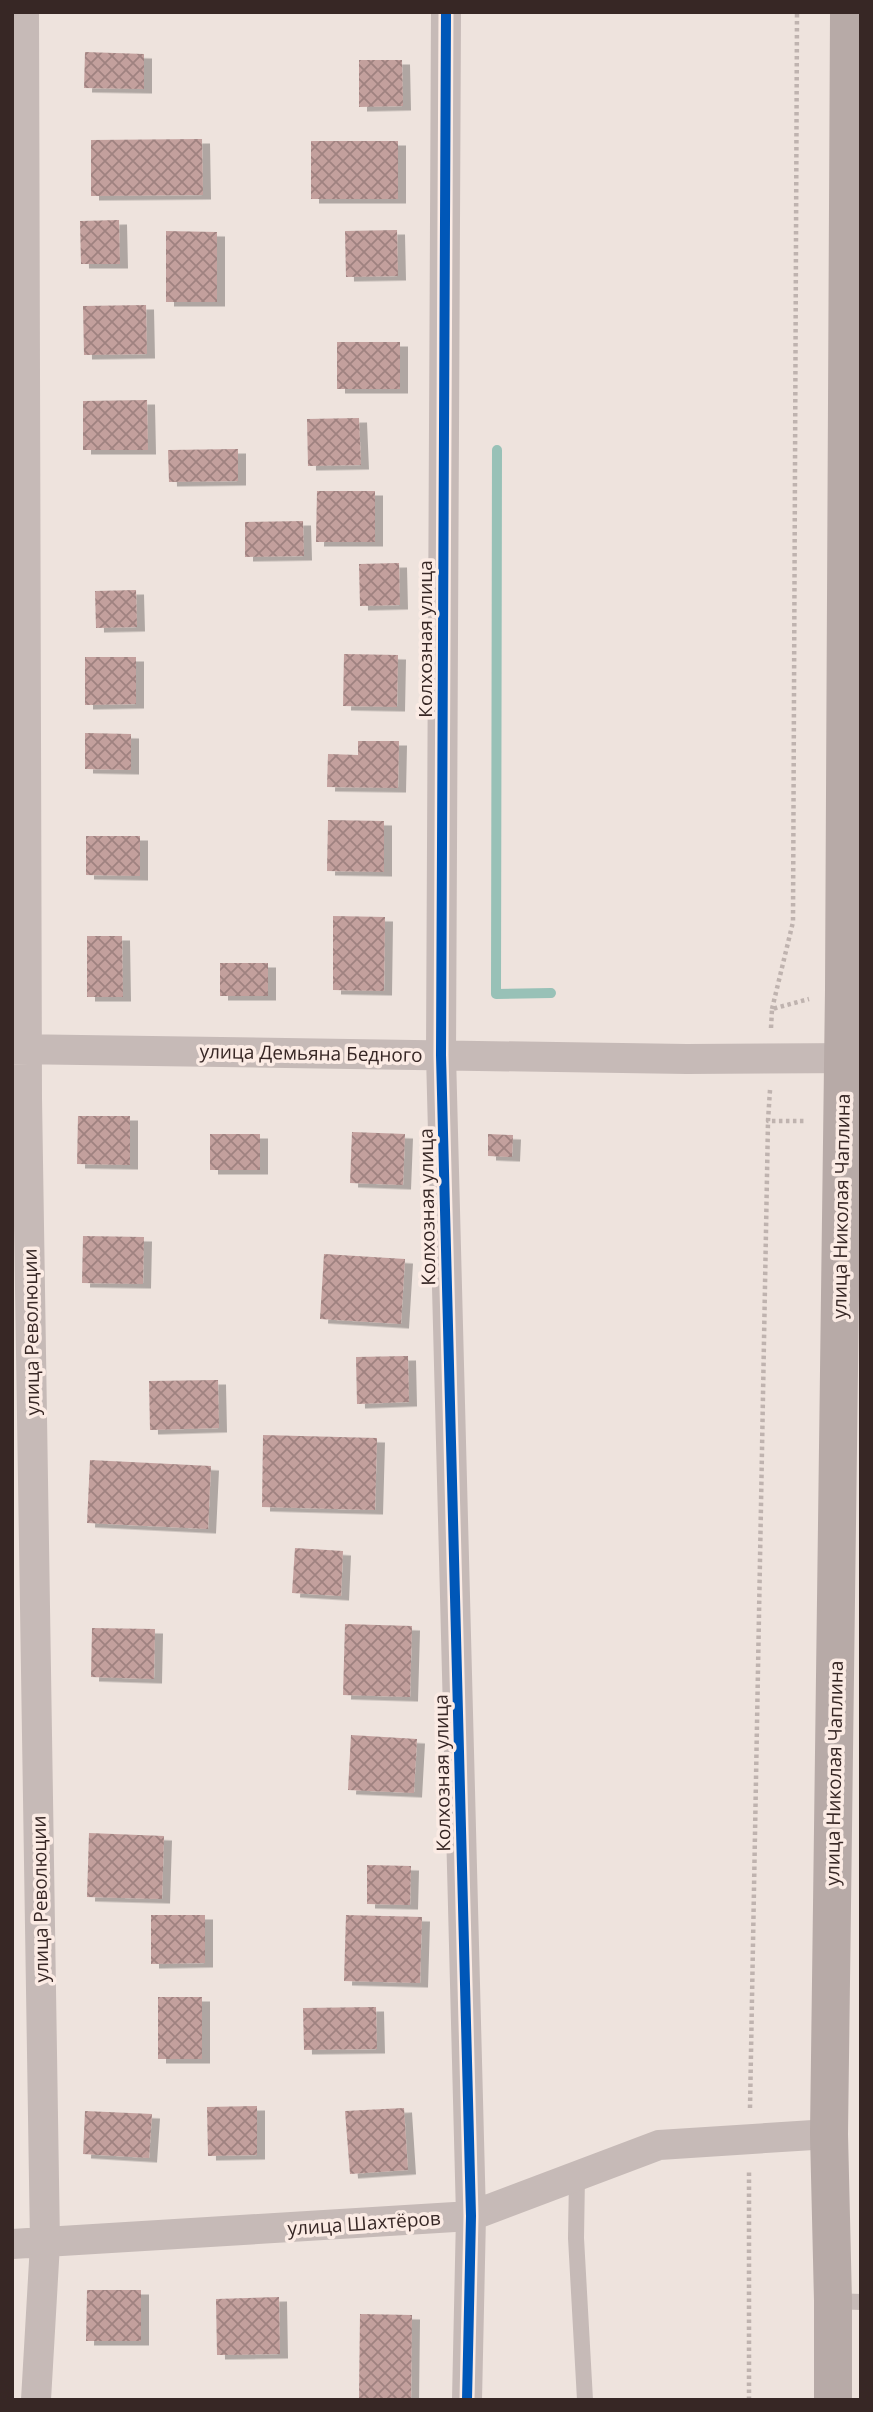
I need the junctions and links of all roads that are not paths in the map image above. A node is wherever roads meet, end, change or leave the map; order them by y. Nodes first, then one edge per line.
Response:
1 (24, 12) edge
2 (446, 12) edge
3 (849, 12) edge
4 (854, 323) edge
5 (20, 1049) edge
6 (441, 1055) junction
7 (852, 1059) edge
8 (829, 2134) junction
9 (577, 2176) junction
10 (471, 2216) junction
11 (12, 2244) edge
12 (45, 2244) junction
13 (847, 2301) edge
14 (36, 2400) edge
15 (467, 2400) edge
16 (585, 2400) edge
17 (833, 2400) edge

1 - 5 street, улица Революции
2 - 6 street, Колхозная улица
3 - 4 street, улица Николая Чаплина
4 - 7 street, улица Николая Чаплина
5 - 6 street, улица Демьяна Бедного
5 - 12 street, улица Революции
6 - 7 street, улица Демьяна Бедного
6 - 10 street, Колхозная улица
7 - 8 street, улица Николая Чаплина
8 - 9 street, улица Шахтёров
8 - 13 street, улица Николая Чаплина
9 - 10 street, улица Шахтёров
9 - 16 lane
10 - 12 street, улица Шахтёров
10 - 15 street, Колхозная улица
11 - 12 street, улица Шахтёров
12 - 14 street, улица Революции
13 - 17 street, улица Николая Чаплина

